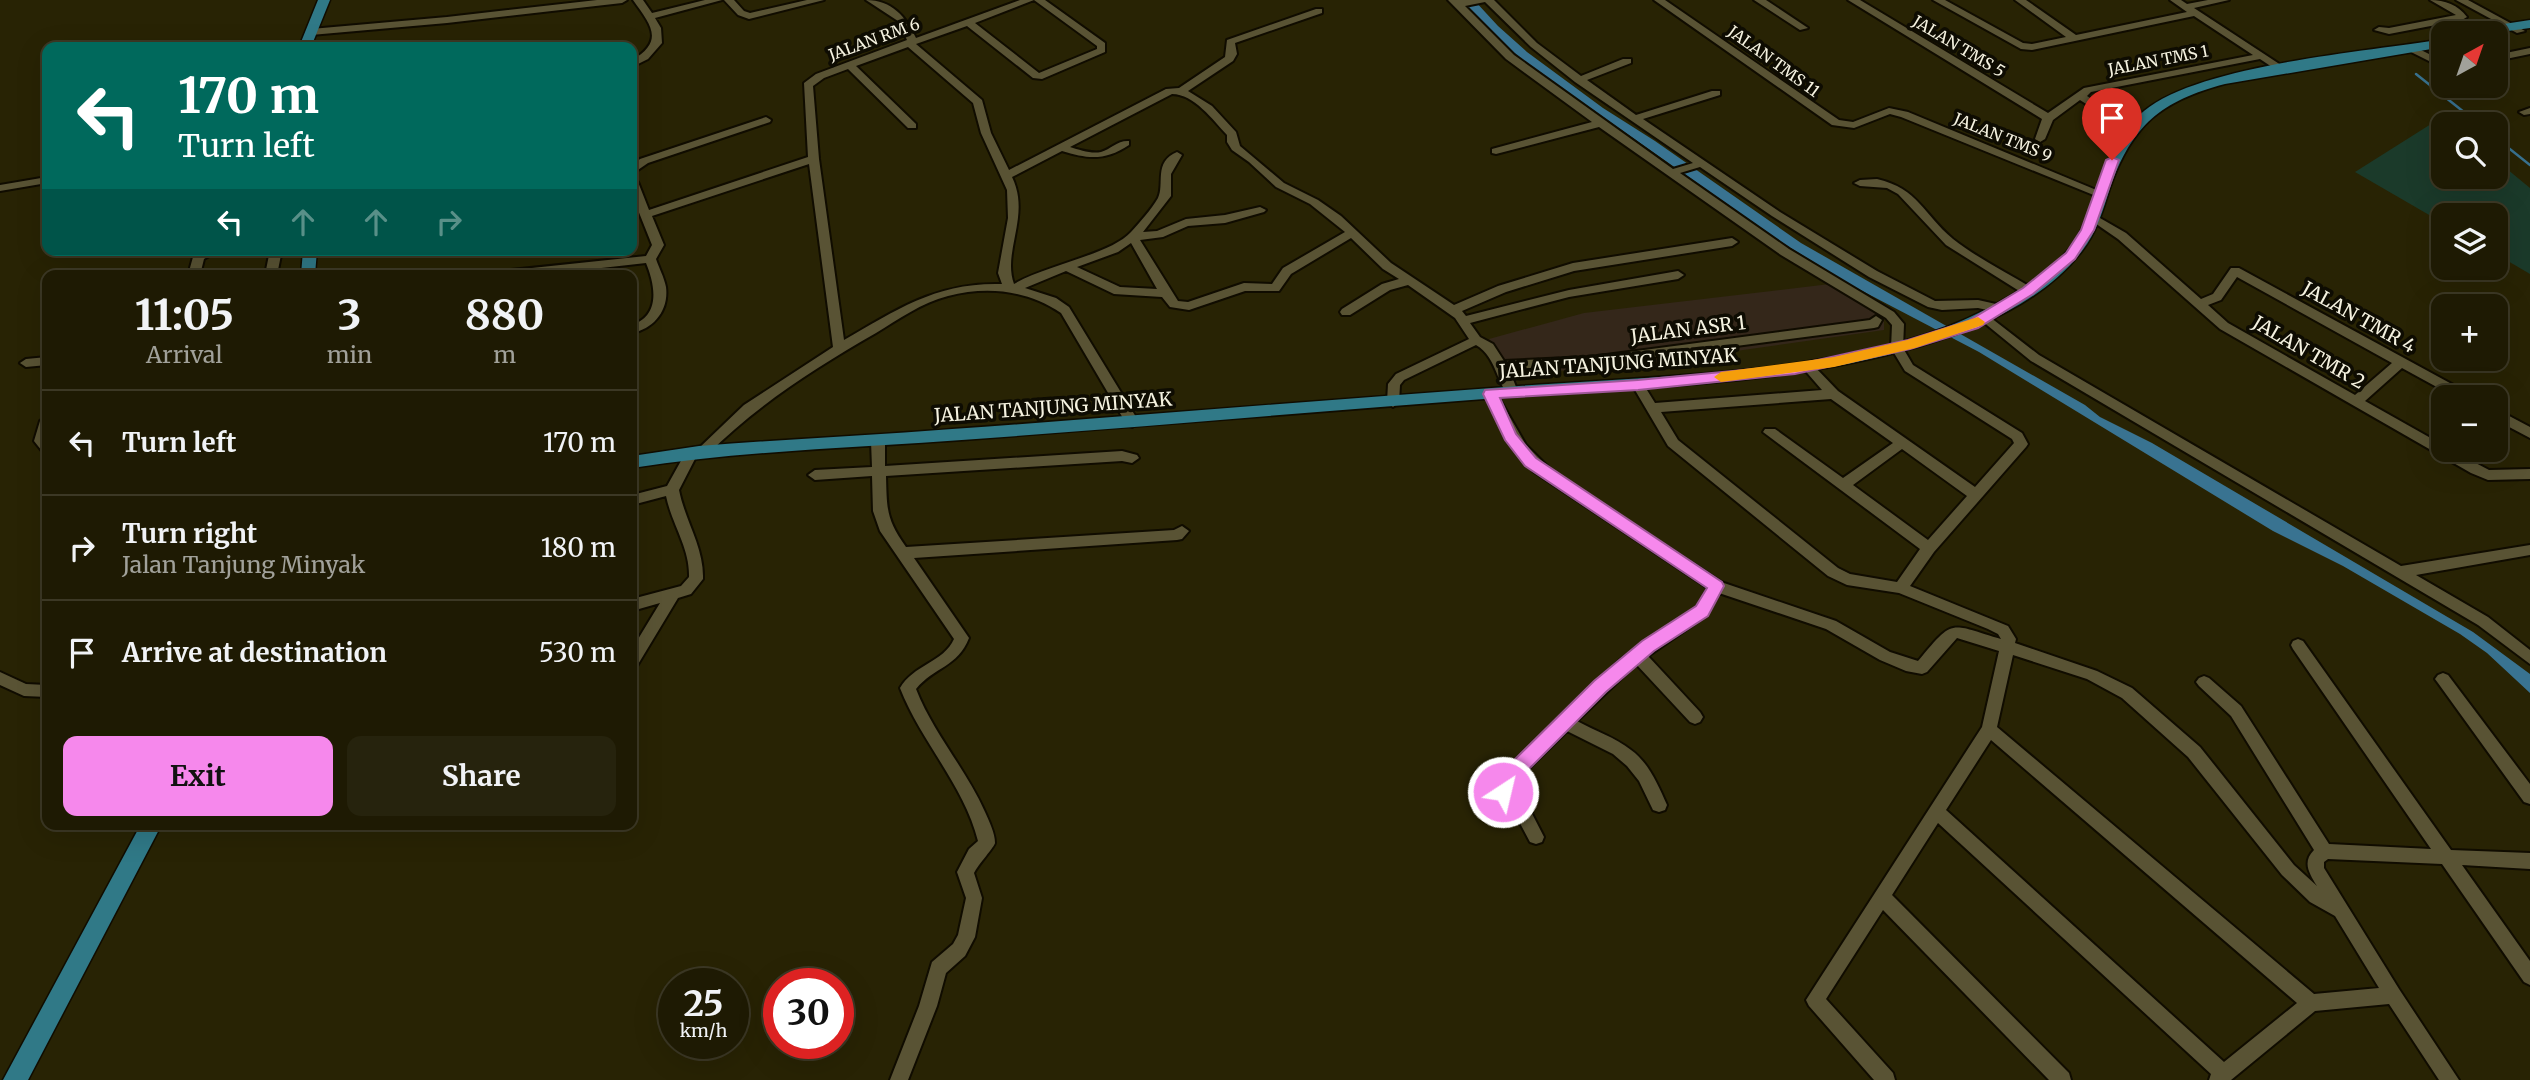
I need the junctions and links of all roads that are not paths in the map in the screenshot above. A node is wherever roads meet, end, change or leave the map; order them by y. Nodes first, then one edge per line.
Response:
1 (324, 0) edge
2 (622, 0) edge
3 (638, 0) edge
4 (717, 0) edge
5 (729, 0) edge
6 (819, 0) edge
7 (871, 0) edge
8 (1029, 0) edge
9 (1039, 0) edge
10 (1482, 0) edge
11 (1489, 0) edge
12 (1659, 0) edge
13 (1759, 0) edge
14 (1853, 0) edge
15 (1938, 0) edge
16 (2020, 0) edge
17 (2175, 0) edge
18 (2224, 0) edge
19 (2435, 0) edge
20 (2461, 0) edge
21 (2470, 0) edge
22 (1458, 3) edge
23 (2185, 7) junction
24 (1319, 11) dead end
25 (2196, 13) junction
26 (649, 16) junction
27 (2498, 16) junction
28 (2500, 21) edge
29 (968, 22) junction
30 (2524, 27) edge
31 (1803, 28) dead end
32 (2379, 30) dead end
33 (311, 32) junction
34 (2073, 37) junction
35 (307, 42) edge
36 (911, 43) junction
37 (2431, 45) edge
38 (2412, 49) junction
39 (2530, 51) edge
40 (2262, 56) junction
41 (2508, 56) edge
42 (2431, 59) edge
43 (637, 61) edge
44 (1627, 61) dead end
45 (849, 65) junction
46 (2283, 69) junction
47 (1579, 80) junction
48 (1181, 91) junction
49 (1716, 93) dead end
50 (2079, 95) junction
51 (1895, 111) joint
52 (1636, 118) junction
53 (2048, 118) junction
54 (766, 120) dead end
55 (1601, 123) junction
56 (912, 125) dead end
57 (2132, 129) junction
58 (2040, 139) dead end
59 (1125, 143) dead end
60 (1060, 147) junction
61 (1496, 151) dead end
62 (1177, 155) dead end
63 (814, 159) junction
64 (1701, 163) junction
65 (637, 166) edge
66 (1673, 172) junction
67 (1008, 175) junction
68 (42, 181) edge
69 (1860, 183) dead end
70 (0, 188) edge
71 (2100, 194) junction
72 (637, 195) edge
73 (1260, 211) dead end
74 (644, 215) junction
75 (2093, 217) junction
76 (1353, 232) junction
77 (1133, 237) junction
78 (1732, 242) dead end
79 (650, 259) junction
80 (1068, 267) junction
81 (548, 270) edge
82 (1678, 275) dead end
83 (1408, 281) junction
84 (1012, 290) junction
85 (2028, 291) junction
86 (1165, 293) junction
87 (2198, 305) junction
88 (1453, 310) junction
89 (1346, 312) dead end
90 (1987, 317) junction
91 (1876, 320) dead end
92 (1462, 321) junction
93 (637, 328) edge
94 (1476, 340) junction
95 (839, 348) junction
96 (1897, 348) junction
97 (42, 361) edge
98 (2401, 362) junction
99 (26, 363) dead end
100 (1501, 365) junction
101 (1808, 367) junction
102 (1638, 385) junction
103 (2443, 385) edge
104 (1512, 392) junction
105 (1490, 394) junction
106 (1833, 394) junction
107 (1393, 402) junction
108 (2356, 402) junction
109 (1651, 408) junction
110 (2508, 421) edge
111 (1132, 422) junction
112 (1770, 432) dead end
113 (2530, 433) edge
114 (878, 441) junction
115 (1903, 442) junction
116 (697, 452) junction
117 (1132, 458) dead end
118 (637, 461) edge
119 (878, 472) junction
120 (2530, 474) edge
121 (815, 475) dead end
122 (1844, 485) junction
123 (672, 490) junction
124 (1975, 494) junction
125 (637, 499) edge
126 (1182, 531) dead end
127 (1930, 548) junction
128 (2530, 550) edge
129 (904, 553) junction
130 (2399, 572) junction
131 (1716, 586) junction
132 (1901, 589) junction
133 (673, 594) junction
134 (637, 604) edge
135 (2298, 645) dead end
136 (2009, 647) junction
137 (637, 654) edge
138 (1637, 654) junction
139 (2530, 658) edge
140 (0, 678) edge
141 (2443, 679) dead end
142 (2204, 682) dead end
143 (42, 691) edge
144 (1695, 717) dead end
145 (1566, 722) junction
146 (1989, 729) junction
147 (2530, 797) edge
148 (1659, 805) dead end
149 (1937, 812) junction
150 (149, 830) edge
151 (1536, 837) dead end
152 (2324, 851) junction
153 (2448, 859) junction
154 (2530, 861) edge
155 (1881, 896) junction
156 (2341, 910) junction
157 (2530, 976) edge
158 (2393, 995) junction
159 (2311, 1003) junction
160 (2221, 1077) edge
161 (15, 1080) edge
162 (899, 1080) edge
163 (1886, 1080) edge
164 (2062, 1080) edge
165 (2450, 1080) edge

1 - 33 main road
2 - 33 street
3 - 26 street
4 - 26 street
5 - 6 street
7 - 36 street
8 - 29 street, JALAN RM 6
9 - 29 street
10 - 22 street
11 - 47 street
12 - 51 street, JALAN TMS 11
13 - 31 street
14 - 53 street, JALAN TMS 5
15 - 34 street
16 - 34 street
17 - 23 street
18 - 23 street
19 - 32 street
20 - 27 street
21 - 27 street
22 - 55 street
23 - 25 street
24 - 48 street
25 - 34 street
25 - 40 street
26 - 43 street
27 - 28 main road
27 - 30 main road
27 - 30 street
29 - 36 street, JALAN RM 6
33 - 35 main road
36 - 45 street, JALAN RM 6
36 - 67 street
37 - 38 main road, JALAN TANJUNG MINYAK
38 - 42 street
38 - 46 main road, JALAN TANJUNG MINYAK
39 - 41 street
40 - 46 street
40 - 50 street, JALAN TMS 1
44 - 47 street
45 - 56 street
45 - 63 street, JALAN RM 6
46 - 57 main road, JALAN TANJUNG MINYAK
47 - 52 street
48 - 60 street
48 - 76 street
49 - 52 street
50 - 53 street, JALAN TMS 1
50 - 57 street
51 - 71 street, JALAN TMS 9
52 - 64 street
53 - 58 street
54 - 65 street
55 - 61 street
55 - 66 street
57 - 71 main road, JALAN TANJUNG MINYAK
59 - 60 street
60 - 67 street
62 - 77 street
63 - 74 street
63 - 95 street
64 - 66 street
64 - 90 street
66 - 96 street
67 - 84 street
68 - 70 street
69 - 85 street
71 - 75 main road, JALAN TANJUNG MINYAK
72 - 74 street
73 - 77 street
74 - 79 street
75 - 85 main road, JALAN TANJUNG MINYAK
75 - 87 street, JALAN TMR 2
76 - 83 street
76 - 86 street
77 - 80 street
77 - 86 street
78 - 88 street
79 - 81 street
79 - 93 street
80 - 84 street
80 - 86 street
82 - 92 street
83 - 88 street
83 - 89 street
84 - 95 street
84 - 111 street
85 - 90 main road, JALAN TANJUNG MINYAK
87 - 98 street, JALAN TMR 4
87 - 108 street, JALAN TMR 2
88 - 92 street
90 - 96 main road, JALAN TANJUNG MINYAK
90 - 130 street
91 - 100 street, JALAN ASR 1
92 - 94 street
94 - 100 street
94 - 107 street
95 - 116 street
96 - 101 main road, JALAN TANJUNG MINYAK
96 - 124 street
97 - 99 street
98 - 103 street, JALAN TMR 4
98 - 108 street
100 - 104 street
101 - 102 main road, JALAN TANJUNG MINYAK
101 - 106 street
102 - 104 main road, JALAN TANJUNG MINYAK
102 - 109 street
104 - 105 main road, JALAN TANJUNG MINYAK
105 - 107 main road, JALAN TANJUNG MINYAK
105 - 131 street
106 - 109 street
106 - 115 street
107 - 111 main road, JALAN TANJUNG MINYAK
108 - 120 street, JALAN TMR 2
109 - 132 street
110 - 113 street
111 - 114 main road, JALAN TANJUNG MINYAK
112 - 122 street
114 - 116 main road, JALAN TANJUNG MINYAK
114 - 119 street
115 - 122 street
115 - 124 street
116 - 118 main road, JALAN TANJUNG MINYAK
116 - 123 street
117 - 119 street
119 - 121 street
119 - 129 street
122 - 127 street
123 - 125 street
123 - 133 street
124 - 127 street
126 - 129 street
127 - 132 street
128 - 130 street
129 - 162 street
130 - 139 street
131 - 136 street
131 - 138 street
132 - 136 street
133 - 134 street
133 - 137 street
135 - 153 street
136 - 146 street
136 - 156 street
138 - 144 street
138 - 145 street
140 - 143 street
141 - 147 street
142 - 152 street
145 - 148 street
145 - 151 street
146 - 149 street
146 - 159 street
149 - 155 street
149 - 160 street
150 - 161 main road
152 - 153 street
152 - 156 street
153 - 154 street
153 - 157 street
155 - 163 street
155 - 164 street
156 - 158 street
158 - 159 street
158 - 165 street
159 - 160 street

